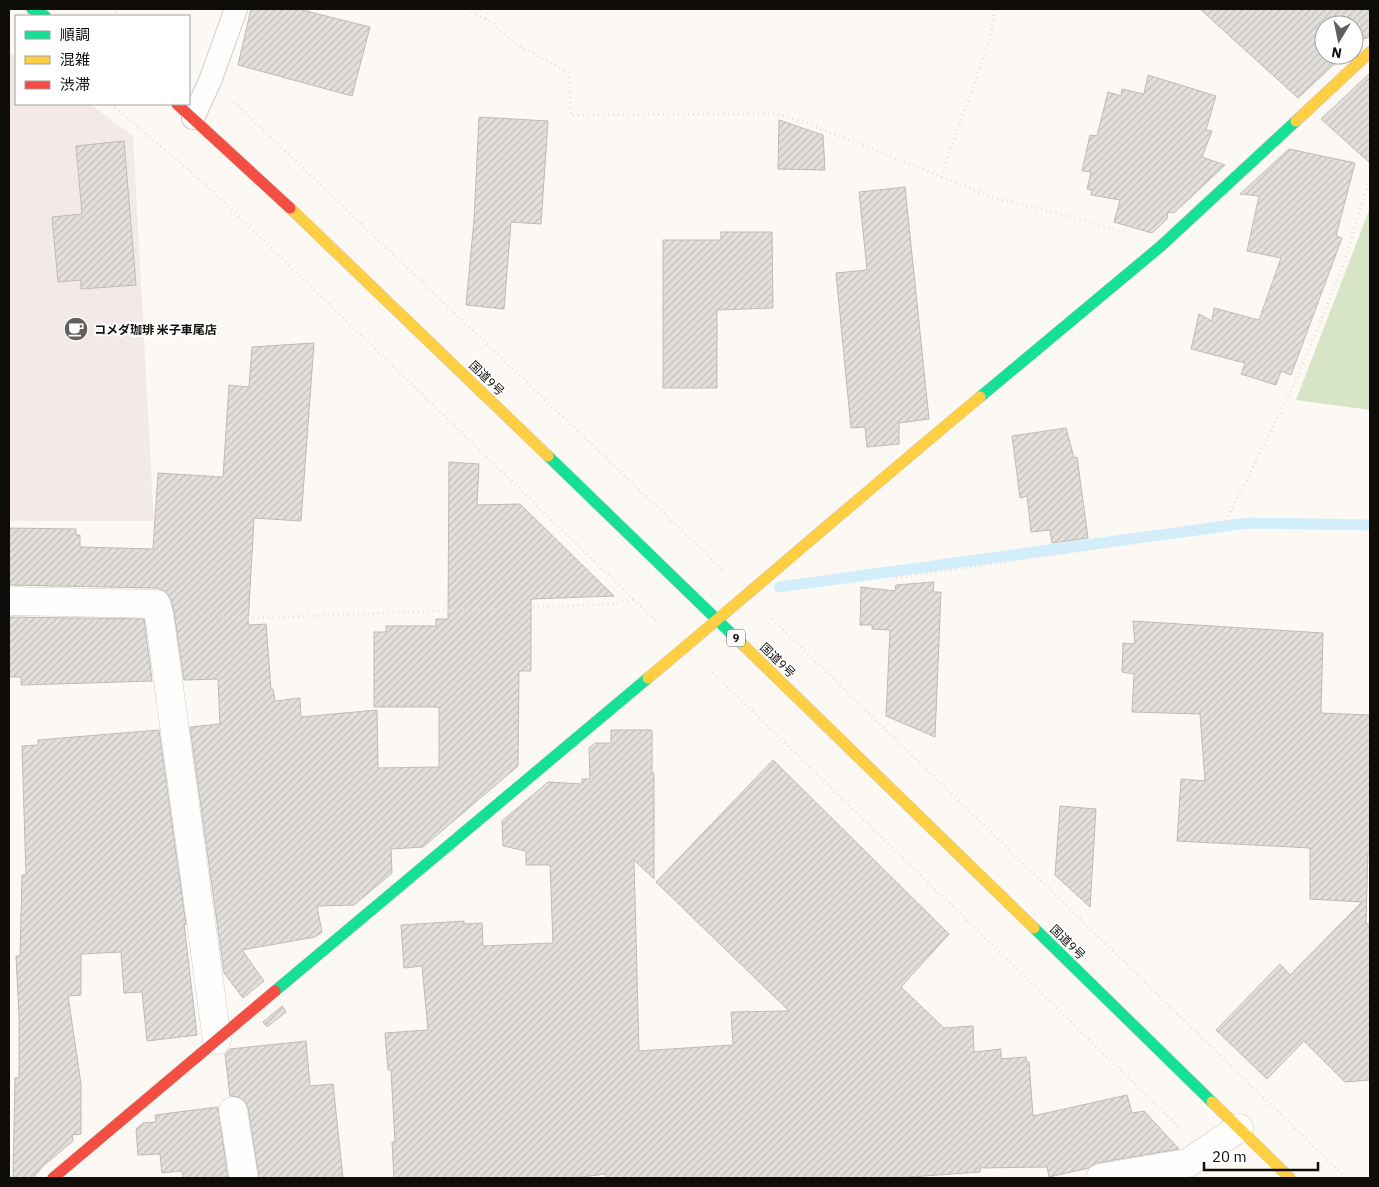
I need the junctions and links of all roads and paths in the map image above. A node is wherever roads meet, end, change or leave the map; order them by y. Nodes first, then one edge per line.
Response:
1 (32, 9) edge
2 (236, 9) edge
3 (467, 9) edge
4 (490, 9) edge
5 (995, 9) edge
6 (43, 15) edge
7 (486, 19) junction
8 (1370, 52) edge
9 (210, 81) junction
10 (112, 105) edge
11 (185, 111) edge
12 (941, 177) junction
13 (1370, 179) edge
14 (1161, 246) junction
15 (731, 577) dead end
16 (896, 578) dead end
17 (634, 599) junction
18 (9, 601) edge
19 (159, 614) junction
20 (768, 614) dead end
21 (719, 621) junction
22 (666, 630) dead end
23 (706, 667) dead end
24 (217, 1040) junction
25 (233, 1111) dead end
26 (1239, 1128) junction
27 (1187, 1136) dead end
28 (53, 1178) edge
29 (244, 1178) edge
30 (1100, 1178) edge
31 (1290, 1178) edge
32 (1346, 1178) edge

1 - 6 main road
2 - 9 lane
3 - 7 path
4 - 7 path
5 - 12 path
7 - 12 path
8 - 14 main road
9 - 11 lane
9 - 15 path
10 - 17 path
11 - 21 main road, 国道9号 / 9
12 - 14 path
13 - 16 path
14 - 21 main road
17 - 19 path
17 - 22 path
18 - 19 street
19 - 24 street
20 - 32 path
21 - 24 main road
21 - 26 main road, 国道9号 / 9
23 - 27 path
24 - 28 main road
25 - 29 street
26 - 30 street
26 - 31 main road, 国道9号 / 9

